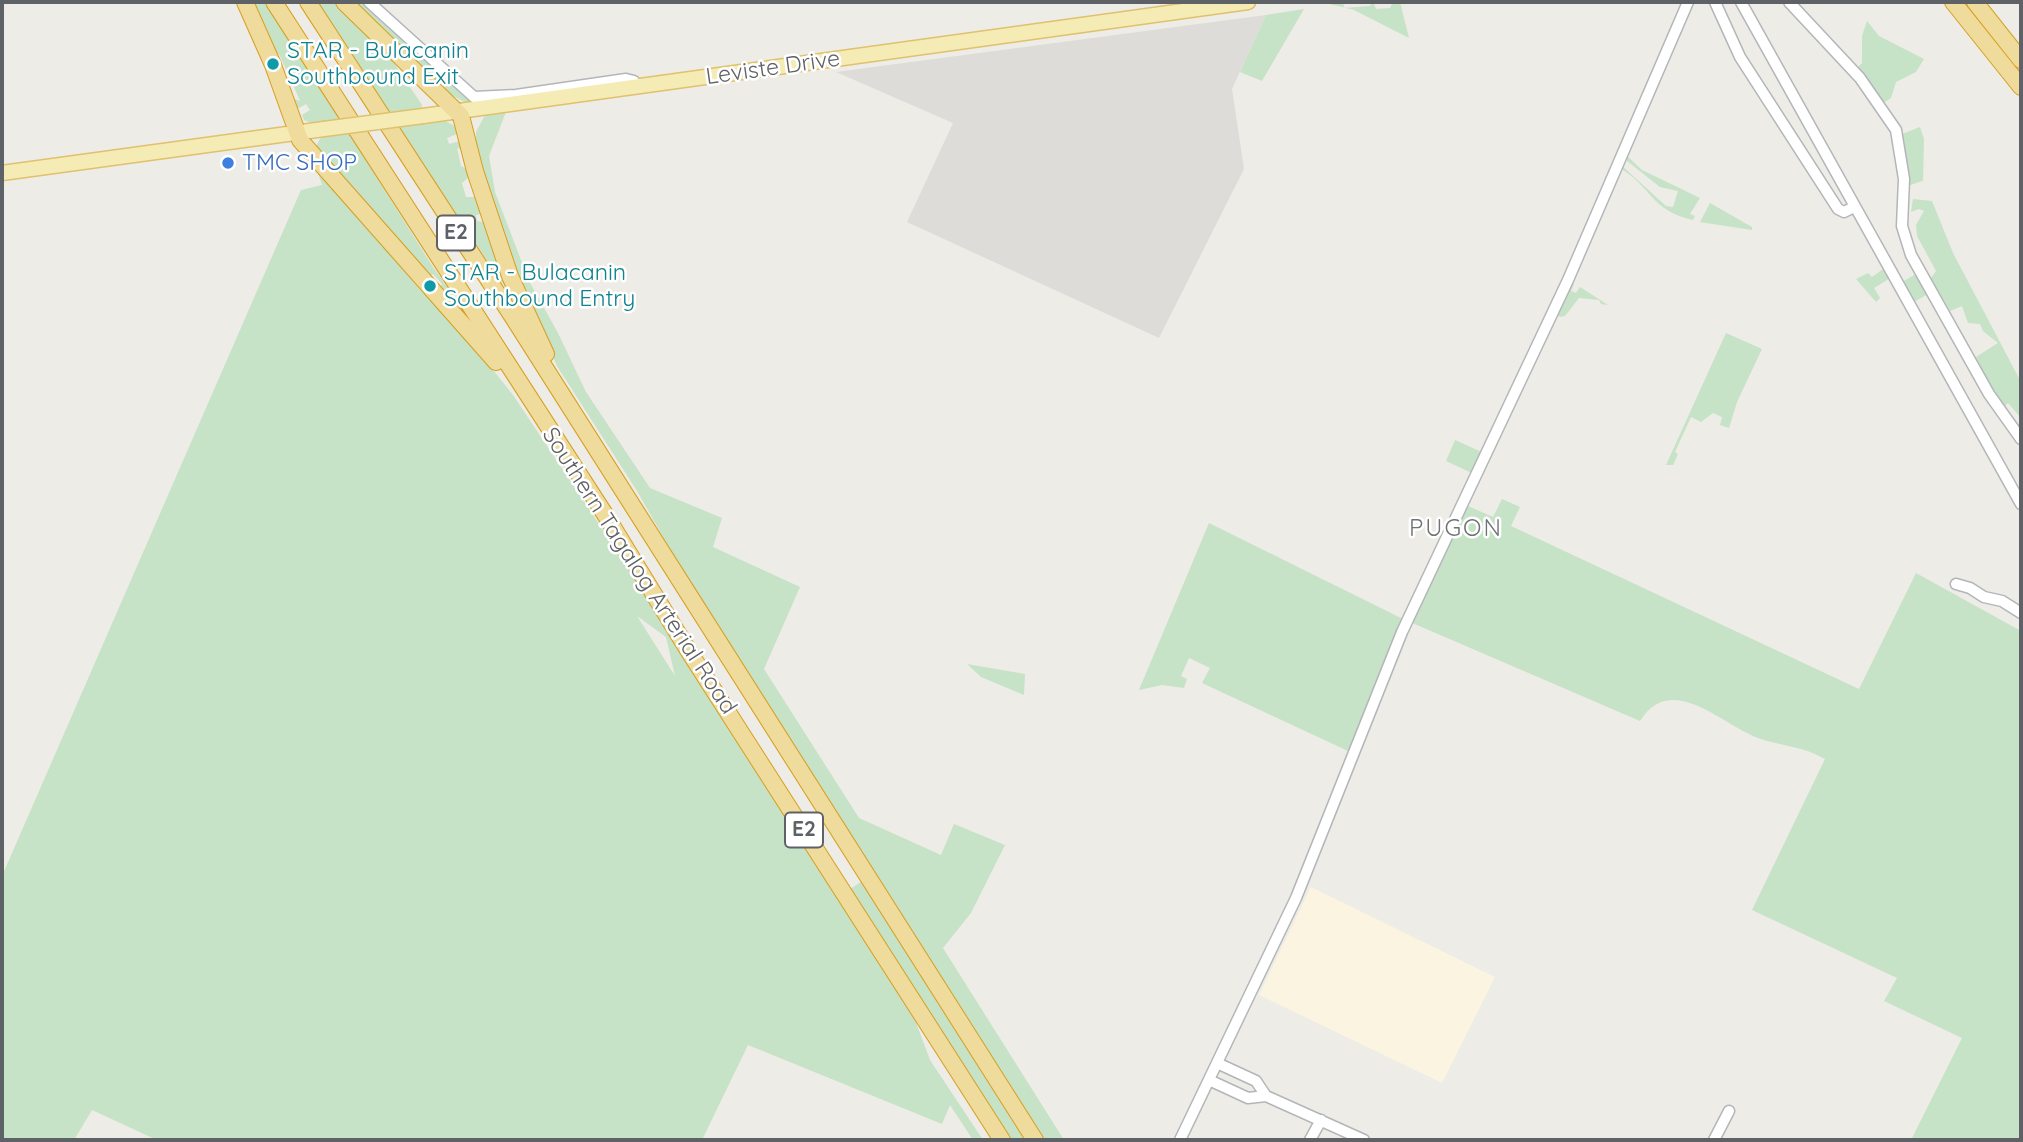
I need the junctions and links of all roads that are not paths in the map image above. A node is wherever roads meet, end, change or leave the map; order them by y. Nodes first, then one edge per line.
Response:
1 (245, 2) edge
2 (274, 2) edge
3 (308, 2) edge
4 (344, 2) edge
5 (369, 2) edge
6 (1248, 2) edge
7 (1688, 2) edge
8 (1715, 2) edge
9 (1741, 2) edge
10 (1789, 2) edge
11 (1953, 2) edge
12 (1975, 2) edge
13 (2021, 60) edge
14 (636, 87) junction
15 (2021, 87) edge
16 (458, 111) junction
17 (297, 133) junction
18 (2, 173) edge
19 (1854, 206) junction
20 (2021, 439) edge
21 (560, 446) junction
22 (604, 464) junction
23 (2021, 505) edge
24 (1956, 584) dead end
25 (2021, 613) edge
26 (1217, 1063) junction
27 (1209, 1080) junction
28 (1266, 1096) junction
29 (1729, 1111) dead end
30 (1321, 1121) junction
31 (1360, 1139) edge
32 (1002, 1140) edge
33 (1035, 1140) edge
34 (1180, 1140) edge
35 (1310, 1140) edge
36 (1714, 1140) edge

1 - 17 highway
2 - 21 highway, Southern Tagalog Arterial Road / E2
3 - 22 highway, Southern Tagalog Arterial Road / E2
4 - 16 highway
5 - 14 street
6 - 14 main road, Leviste Drive
7 - 26 street
8 - 19 street
9 - 19 street
10 - 20 street
11 - 15 highway
12 - 13 highway
14 - 16 main road, Leviste Drive
16 - 17 main road, Leviste Drive, bridge
16 - 22 highway
17 - 18 main road, Leviste Drive
17 - 21 highway
19 - 23 street
21 - 32 highway, Southern Tagalog Arterial Road / E2
22 - 33 highway, Southern Tagalog Arterial Road / E2
24 - 25 street
26 - 27 street
26 - 28 street
27 - 28 street
27 - 34 street
28 - 30 street
29 - 36 street
30 - 31 street
30 - 35 street

